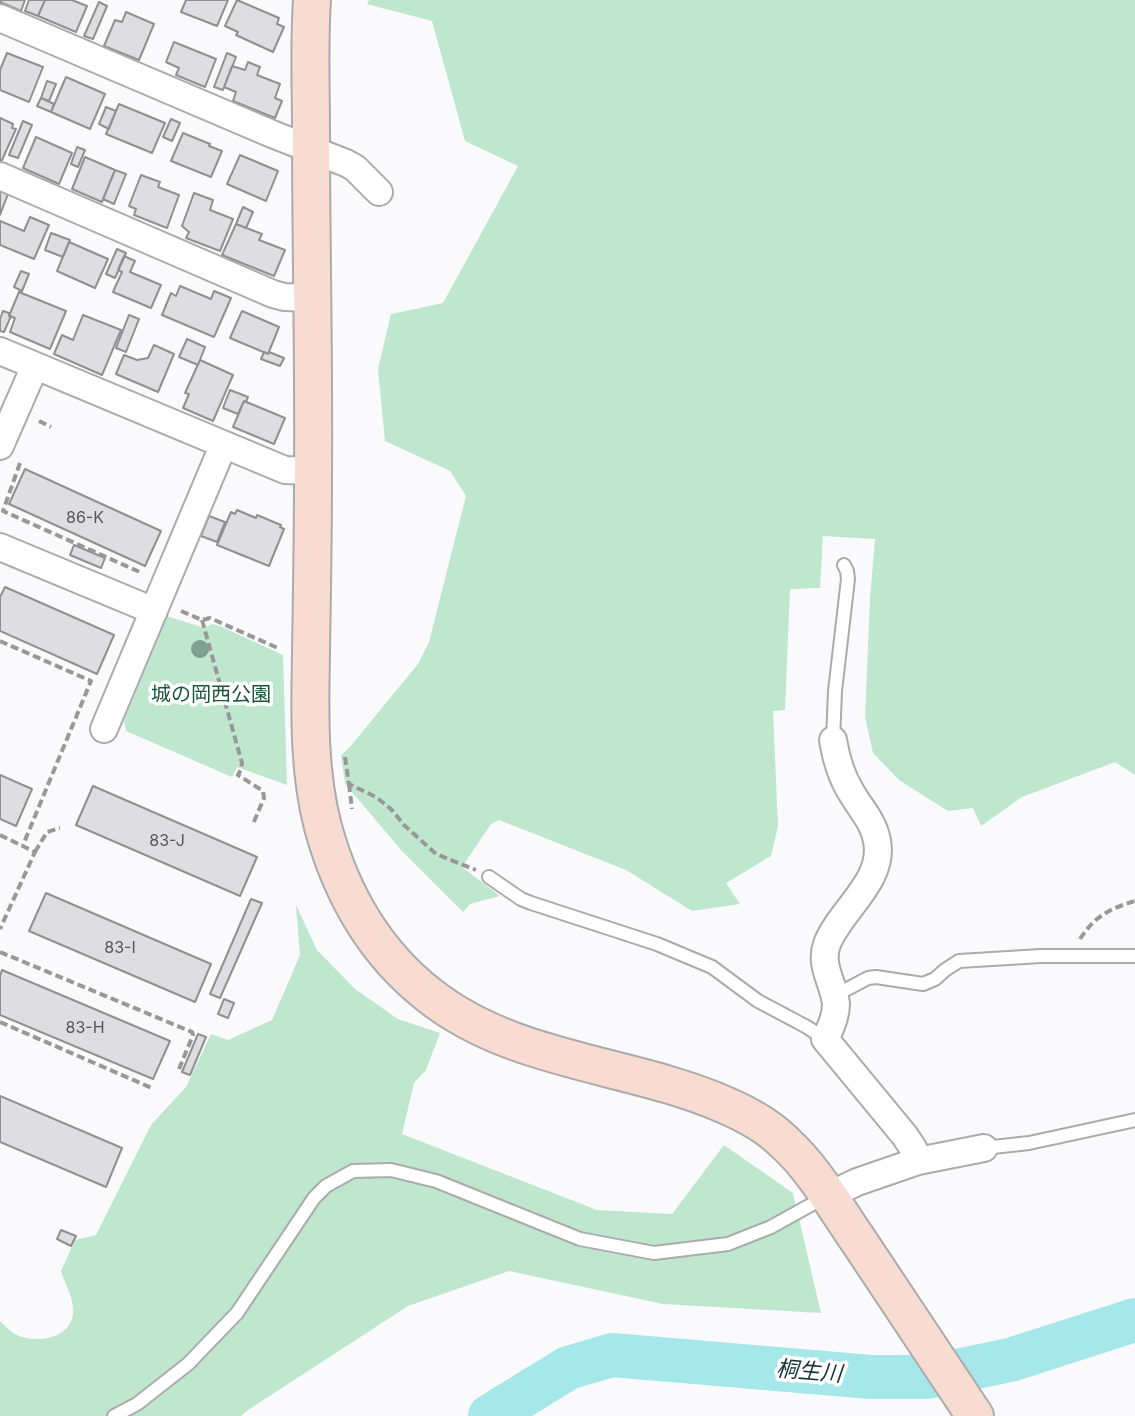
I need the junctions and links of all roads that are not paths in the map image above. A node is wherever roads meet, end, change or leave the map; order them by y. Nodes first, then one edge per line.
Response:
1 (312, 0) edge
2 (0, 18) edge
3 (311, 148) junction
4 (0, 176) edge
5 (379, 192) dead end
6 (311, 298) junction
7 (0, 351) edge
8 (35, 366) junction
9 (223, 446) junction
10 (11, 451) edge
11 (313, 471) junction
12 (0, 547) edge
13 (844, 565) dead end
14 (164, 600) junction
15 (104, 729) dead end
16 (833, 740) joint
17 (489, 877) road end
18 (1135, 956) edge
19 (834, 996) junction
20 (825, 1039) junction
21 (1135, 1120) edge
22 (984, 1148) joint
23 (918, 1161) junction
24 (832, 1202) junction
25 (114, 1416) edge
26 (975, 1416) edge

1 - 3 street
2 - 3 street
3 - 5 street
3 - 6 street
4 - 6 street
6 - 11 street
7 - 8 street
8 - 9 street
8 - 10 street
9 - 11 street
9 - 14 street
11 - 24 street
12 - 14 street
13 - 16 lane
14 - 15 street
16 - 19 street
17 - 20 lane
18 - 19 lane
19 - 20 street
20 - 23 street
21 - 22 lane
22 - 23 street
23 - 24 street
24 - 25 lane
24 - 26 street

